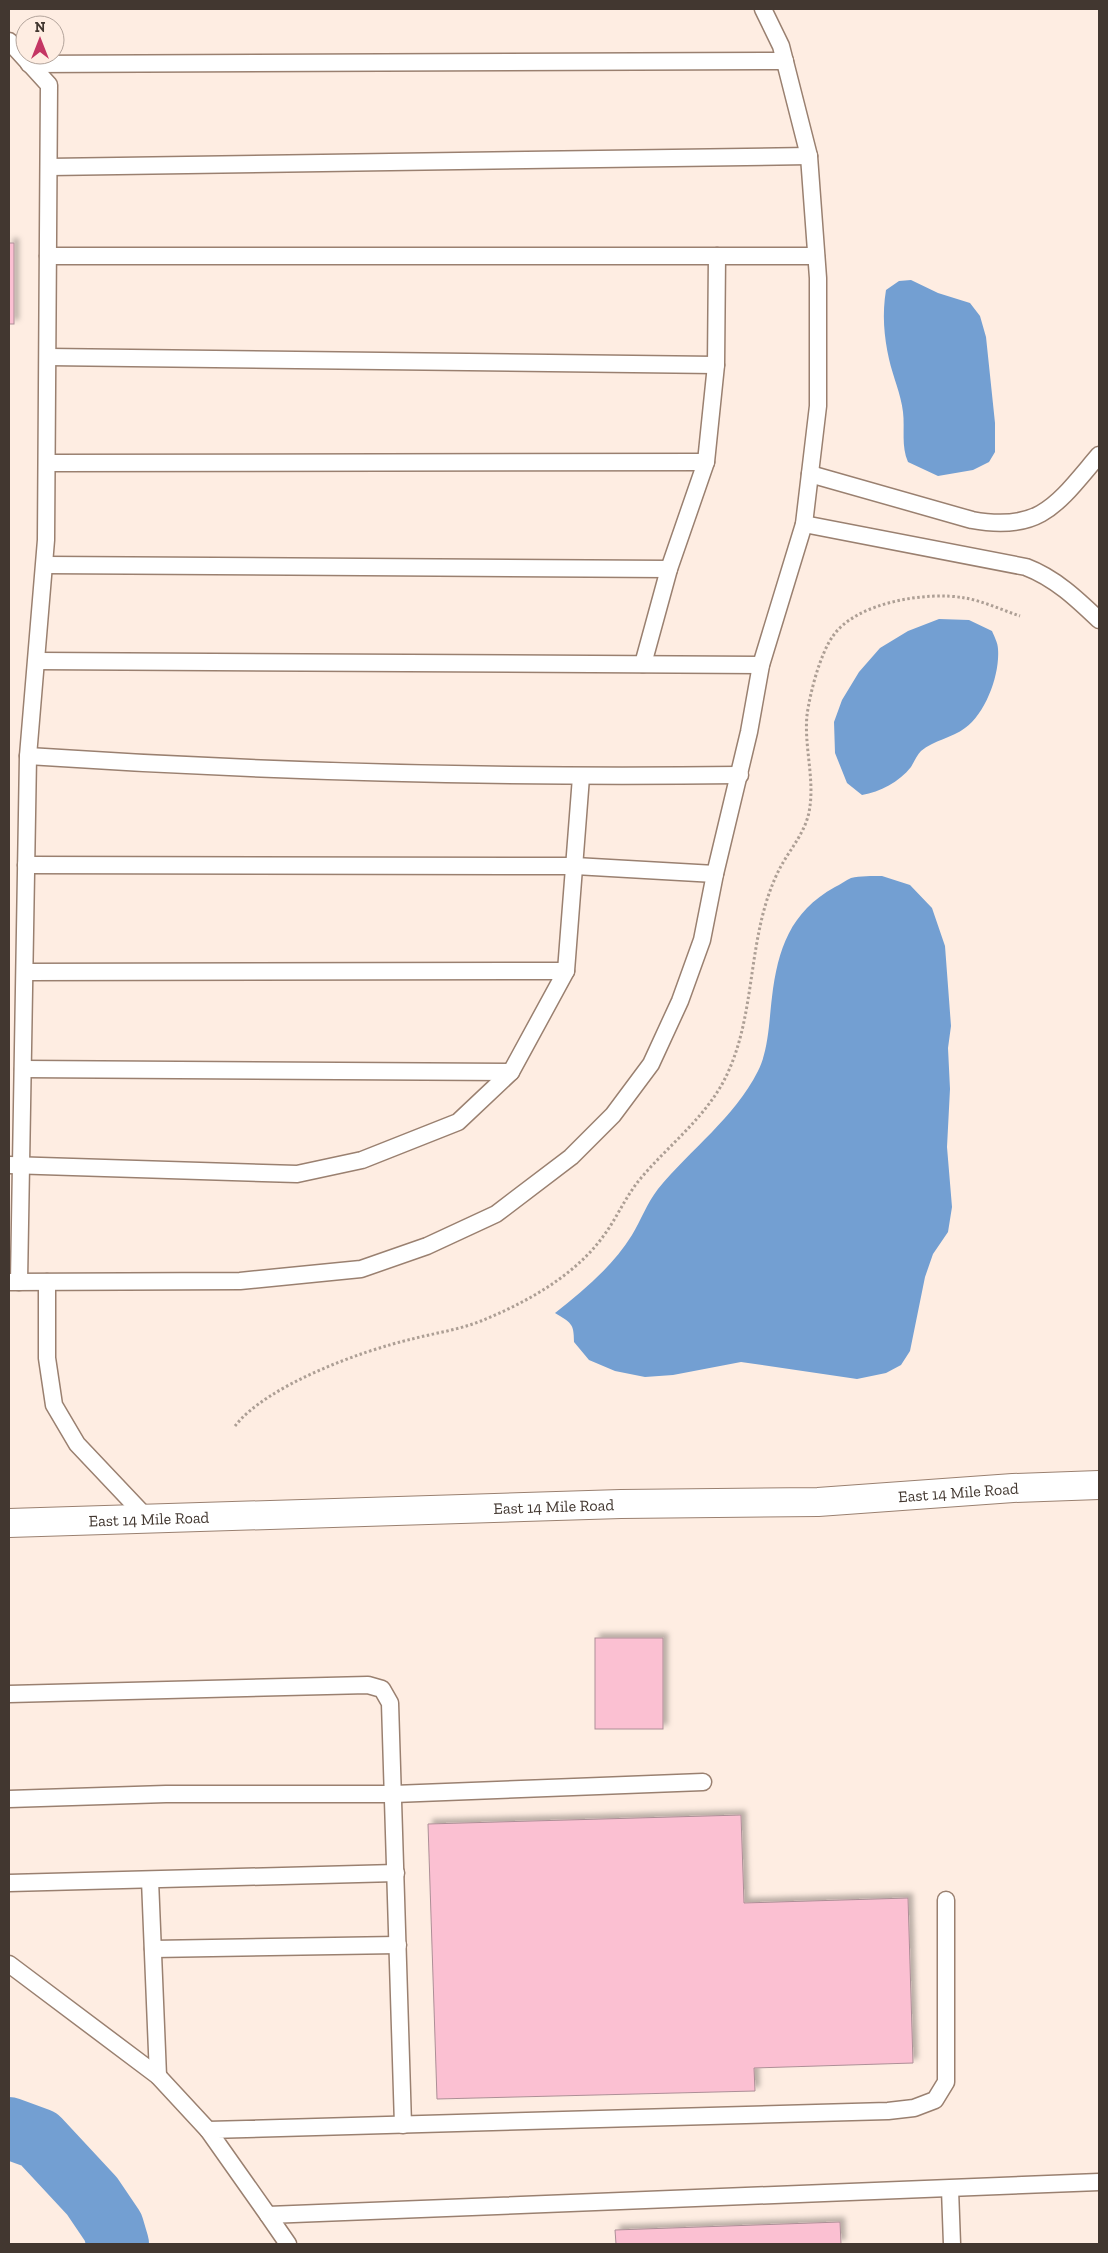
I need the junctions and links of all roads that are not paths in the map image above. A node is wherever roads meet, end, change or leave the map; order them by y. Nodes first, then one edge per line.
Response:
1 (763, 9) edge
2 (785, 61) junction
3 (65, 64) edge
4 (30, 65) edge
5 (809, 156) junction
6 (48, 167) junction
7 (48, 256) junction
8 (717, 256) junction
9 (816, 256) junction
10 (48, 357) junction
11 (716, 365) junction
12 (1099, 455) edge
13 (706, 462) junction
14 (47, 463) junction
15 (810, 474) junction
16 (804, 524) junction
17 (45, 565) junction
18 (670, 569) junction
19 (1099, 620) edge
20 (37, 661) junction
21 (643, 664) junction
22 (761, 665) junction
23 (28, 756) junction
24 (740, 775) junction
25 (581, 777) junction
26 (26, 865) junction
27 (575, 866) junction
28 (715, 874) junction
29 (566, 971) junction
30 (25, 972) junction
31 (23, 1068) junction
32 (511, 1072) junction
33 (15, 1165) edge
34 (14, 1282) edge
35 (47, 1282) junction
36 (1099, 1485) edge
37 (147, 1518) junction
38 (9, 1523) edge
39 (9, 1694) edge
40 (703, 1782) dead end
41 (394, 1794) junction
42 (9, 1799) edge
43 (396, 1872) junction
44 (150, 1880) junction
45 (9, 1883) edge
46 (946, 1900) dead end
47 (398, 1944) junction
48 (153, 1949) junction
49 (9, 1964) edge
50 (158, 2076) junction
51 (403, 2125) junction
52 (208, 2130) junction
53 (1099, 2182) edge
54 (950, 2189) junction
55 (268, 2215) junction
56 (288, 2244) edge
57 (952, 2244) edge

1 - 2 lane
2 - 3 lane
2 - 5 lane
4 - 6 lane
5 - 6 lane
5 - 9 lane
6 - 7 lane
7 - 8 lane
7 - 10 lane
8 - 9 lane
8 - 11 lane
9 - 15 lane
10 - 11 lane
10 - 14 lane
11 - 13 lane
12 - 15 lane
13 - 14 lane
13 - 18 lane
14 - 17 lane
15 - 16 lane
16 - 19 lane
16 - 22 lane
17 - 18 lane
17 - 20 lane
18 - 21 lane
20 - 21 lane
20 - 23 lane
21 - 22 lane
22 - 24 lane
23 - 25 lane
23 - 26 lane
24 - 25 lane
24 - 28 lane
25 - 27 lane
26 - 27 lane
26 - 30 lane
27 - 28 lane
27 - 29 lane
28 - 35 lane
29 - 30 lane
29 - 32 lane
30 - 31 lane
31 - 32 lane
31 - 33 lane
32 - 33 lane
33 - 34 lane
34 - 35 lane
35 - 37 lane
36 - 37 main road, East 14 Mile Road
37 - 38 main road, East 14 Mile Road
39 - 41 lane
40 - 41 lane
41 - 42 lane
41 - 43 lane
43 - 44 lane
43 - 47 lane
44 - 45 lane
44 - 48 lane
46 - 51 lane
47 - 48 lane
47 - 51 lane
48 - 50 lane
49 - 50 lane
50 - 52 lane
51 - 52 lane
52 - 55 lane
53 - 54 lane
54 - 55 lane
54 - 57 lane
55 - 56 lane

